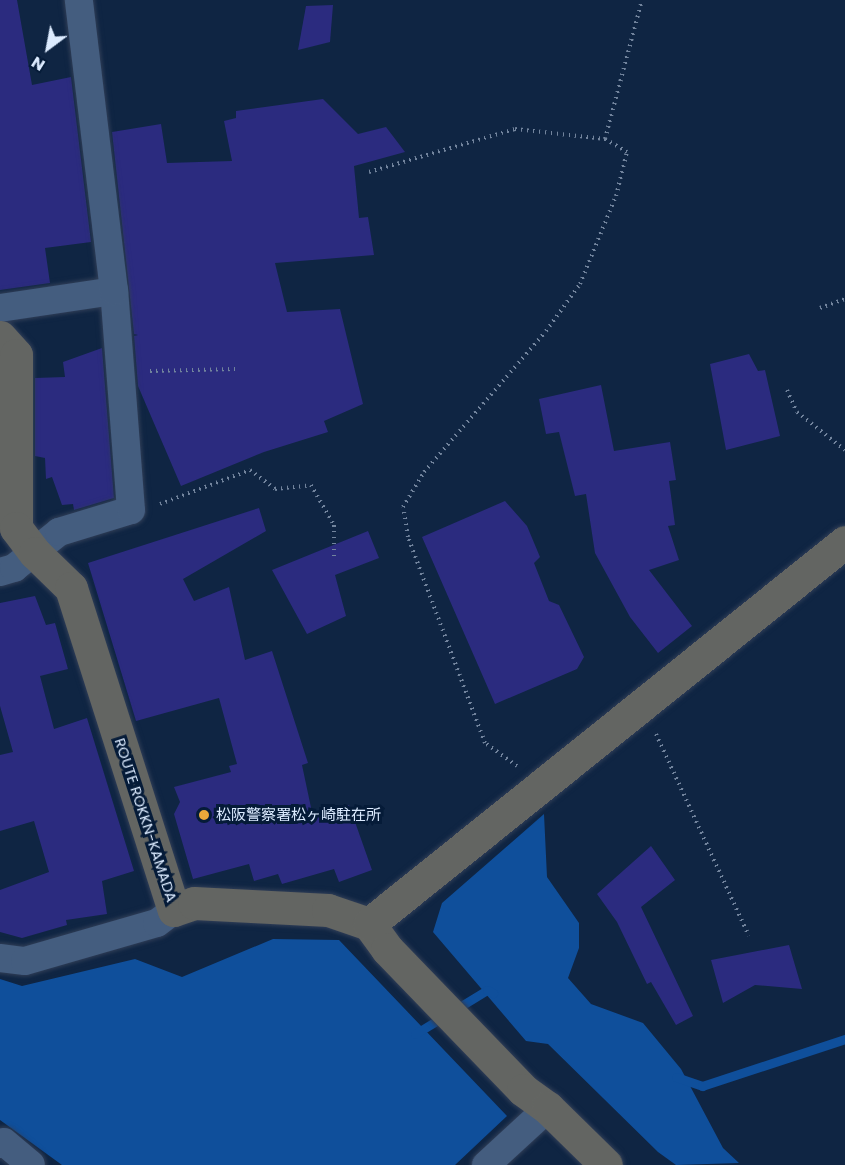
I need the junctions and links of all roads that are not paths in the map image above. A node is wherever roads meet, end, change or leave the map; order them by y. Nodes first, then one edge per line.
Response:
1 (79, 0) edge
2 (114, 291) junction
3 (0, 308) edge
4 (0, 337) edge
5 (845, 542) edge
6 (34, 554) junction
7 (0, 572) edge
8 (174, 910) junction
9 (378, 936) junction
10 (0, 958) edge
11 (536, 1099) junction
12 (0, 1144) edge
13 (31, 1165) edge
14 (486, 1165) edge
15 (606, 1165) edge

1 - 2 street
2 - 3 street
2 - 6 street
4 - 6 main road, ROUTE ROKKN-KAMADA
5 - 9 main road
6 - 7 street
6 - 8 main road, ROUTE ROKKN-KAMADA
8 - 9 main road, ROUTE ROKKN-KAMADA
8 - 10 street
9 - 11 main road, ROUTE ROKKN-KAMADA
11 - 14 street
11 - 15 main road, ROUTE ROKKN-KAMADA
12 - 13 street

